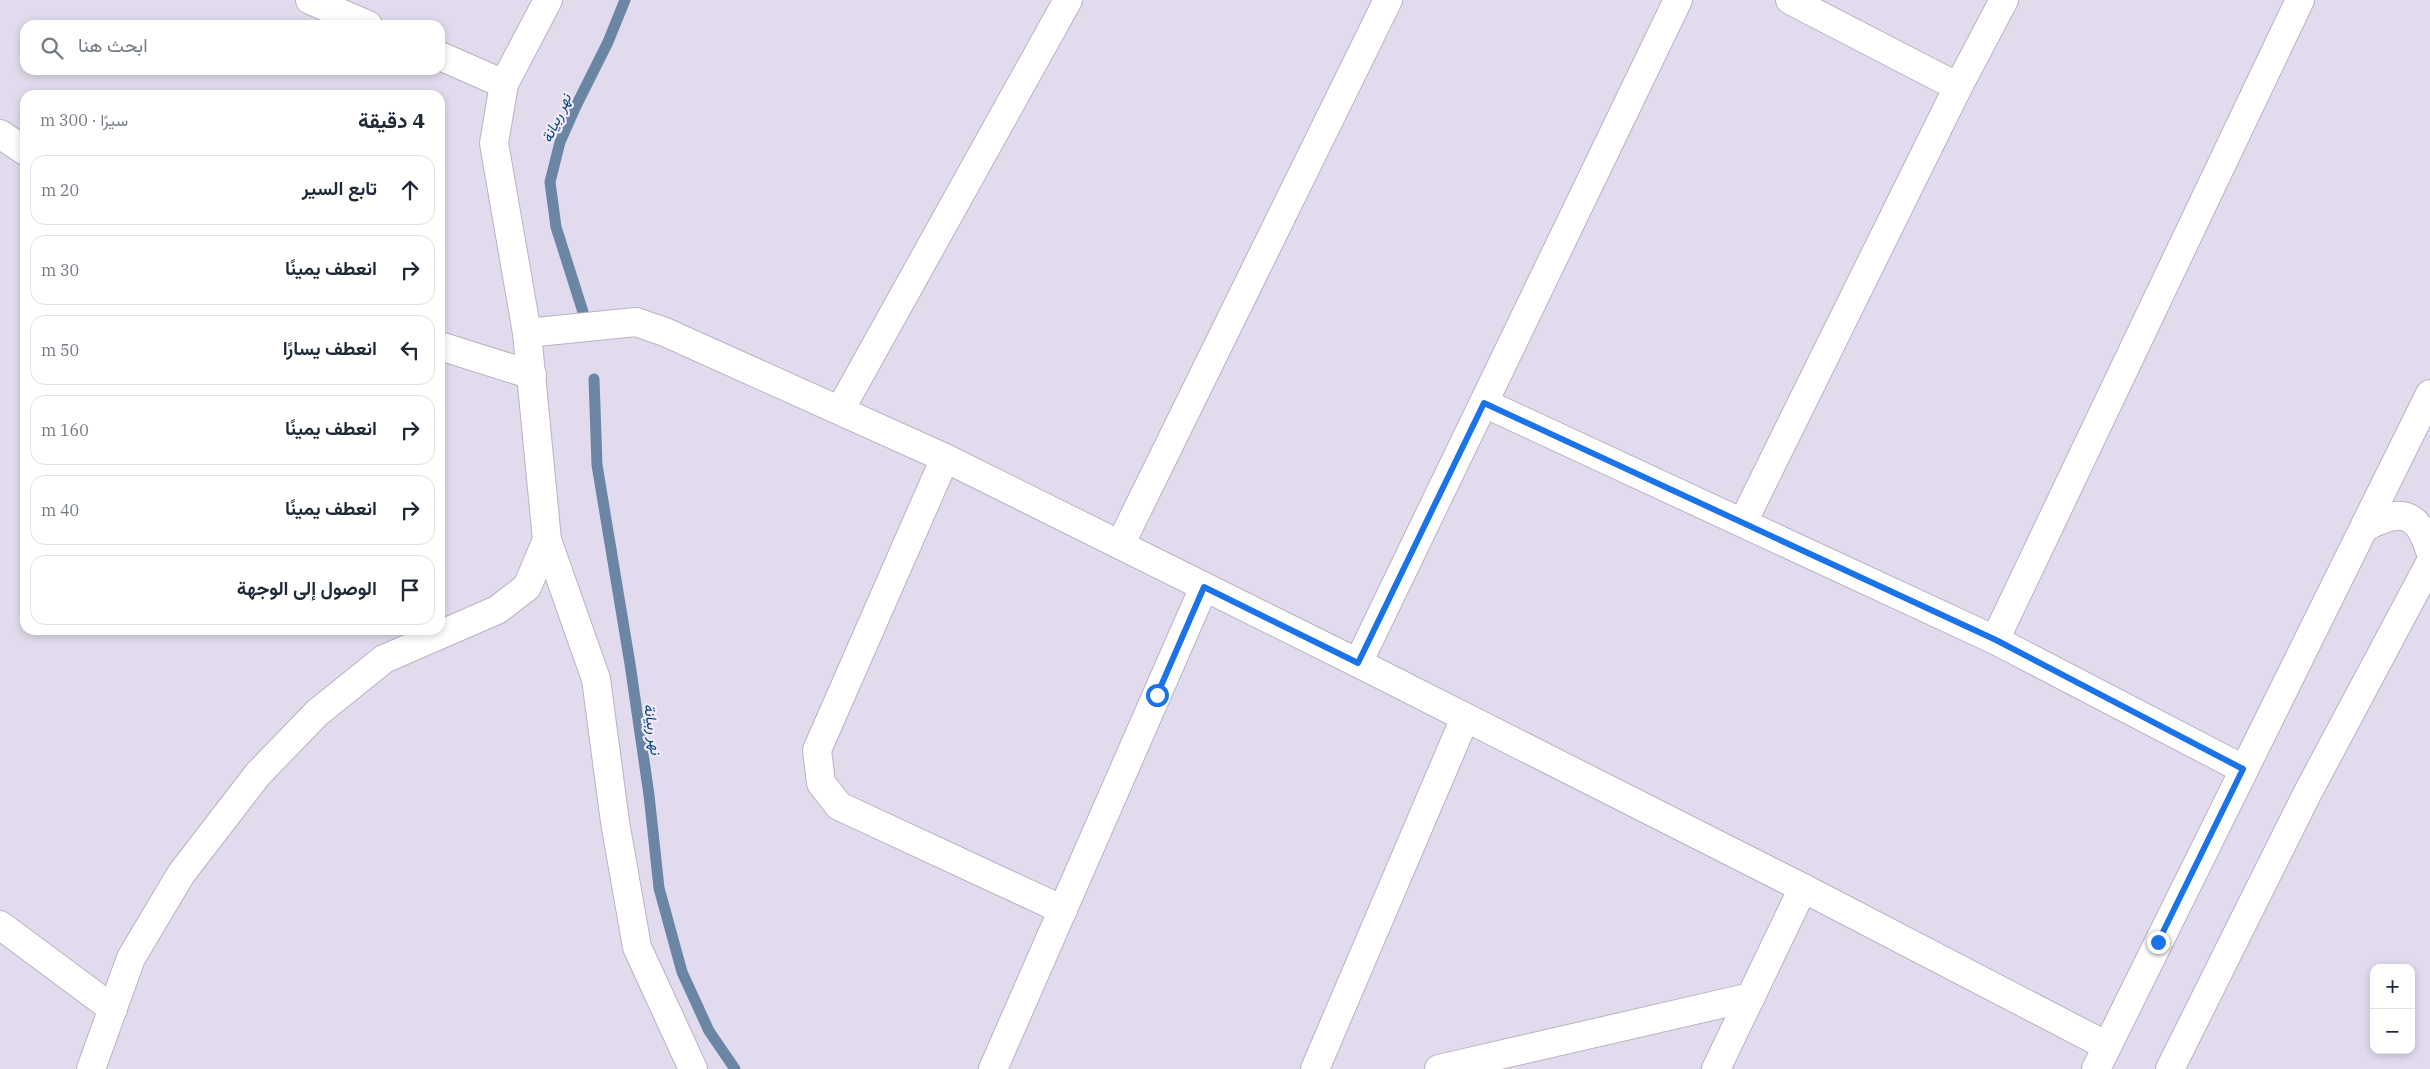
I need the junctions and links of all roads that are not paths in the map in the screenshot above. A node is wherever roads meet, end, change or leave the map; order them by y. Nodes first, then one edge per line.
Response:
1 (310, 0) edge
2 (548, 0) edge
3 (1068, 0) edge
4 (1388, 0) edge
5 (1678, 0) edge
6 (1790, 0) edge
7 (2004, 0) edge
8 (2300, 0) edge
9 (356, 20) edge
10 (445, 58) edge
11 (504, 84) junction
12 (1958, 87) junction
13 (0, 134) edge
14 (20, 148) edge
15 (527, 333) junction
16 (445, 348) edge
17 (532, 375) junction
18 (1484, 403) junction
19 (2428, 407) edge
20 (840, 410) junction
21 (945, 458) junction
22 (1743, 522) junction
23 (2365, 527) junction
24 (547, 540) junction
25 (1120, 545) junction
26 (2430, 551) edge
27 (2430, 563) edge
28 (1204, 587) junction
29 (445, 633) edge
30 (439, 635) edge
31 (1996, 640) junction
32 (1358, 663) junction
33 (1465, 718) junction
34 (2243, 769) junction
35 (1803, 888) junction
36 (1063, 910) junction
37 (0, 925) edge
38 (1750, 997) junction
39 (113, 1009) junction
40 (2101, 1057) edge
41 (1450, 1068) edge
42 (91, 1069) edge
43 (693, 1069) edge
44 (993, 1069) edge
45 (1315, 1069) edge
46 (1716, 1069) edge
47 (2170, 1069) edge

1 - 9 street
2 - 11 street
3 - 20 street
4 - 25 street
5 - 18 street
6 - 12 street
7 - 12 street
8 - 31 street
10 - 11 street
11 - 15 street
12 - 22 street
13 - 14 street
15 - 17 street
15 - 20 street
16 - 17 street
17 - 24 street
18 - 22 street
18 - 32 street
19 - 23 street
20 - 21 street
21 - 25 street
21 - 36 street
22 - 31 street
23 - 26 street
23 - 34 street
24 - 29 street
24 - 43 street
25 - 28 street
27 - 47 street
28 - 32 street
28 - 36 street
30 - 39 street
31 - 34 street
32 - 33 street
33 - 35 street
33 - 45 street
34 - 40 street
35 - 38 street
35 - 40 street
36 - 44 street
37 - 39 street
38 - 41 street
38 - 46 street
39 - 42 street

